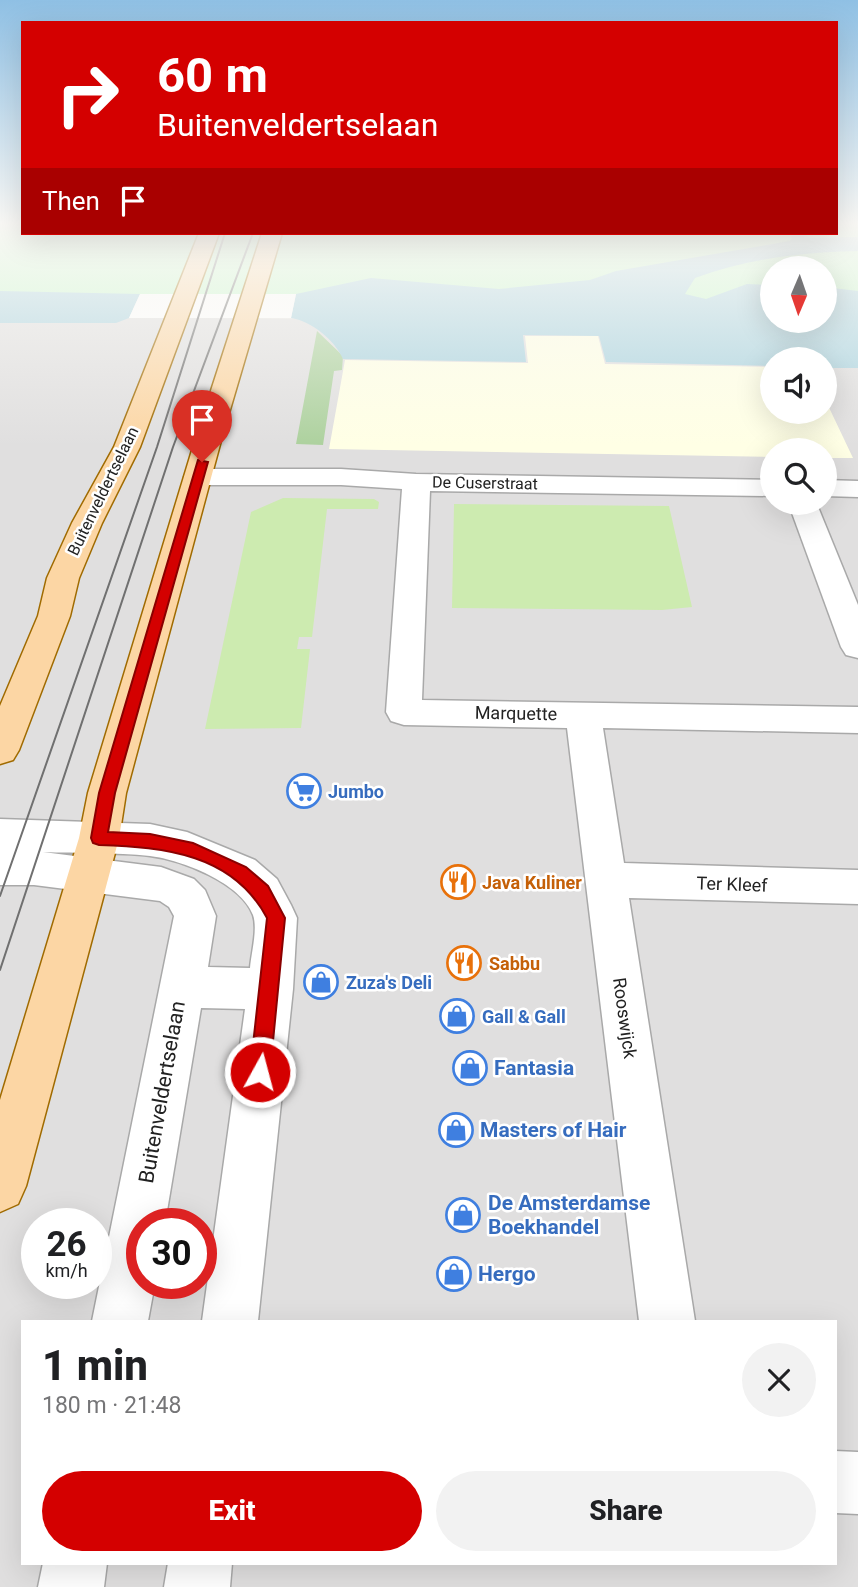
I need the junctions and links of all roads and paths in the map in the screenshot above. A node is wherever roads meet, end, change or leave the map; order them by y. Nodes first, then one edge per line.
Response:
1 (182, 298) edge
2 (252, 298) edge
3 (198, 477) junction
4 (416, 482) junction
5 (760, 488) edge
6 (837, 488) edge
7 (858, 489) edge
8 (807, 515) edge
9 (858, 646) edge
10 (583, 714) junction
11 (858, 720) edge
12 (0, 750) edge
13 (0, 835) edge
14 (94, 856) junction
15 (0, 868) edge
16 (606, 880) junction
17 (858, 887) edge
18 (182, 987) junction
19 (270, 989) junction
20 (0, 1186) edge
21 (120, 1320) edge
22 (230, 1320) edge
23 (667, 1320) edge
24 (837, 1482) edge
25 (858, 1483) edge
26 (75, 1565) edge
27 (200, 1565) edge
28 (71, 1587) edge
29 (197, 1587) edge

1 - 12 main road, Buitenveldertselaan
2 - 3 main road
3 - 4 street, De Cuserstraat
3 - 14 main road
4 - 5 street, De Cuserstraat
4 - 10 street, Marquette
6 - 7 street
8 - 9 street
10 - 11 street, Marquette
10 - 16 street, Rooswijck
13 - 14 street
14 - 15 street
14 - 18 street, Buitenveldertselaan
14 - 19 street
14 - 20 main road
16 - 17 street, Ter Kleef
16 - 23 street, Rooswijck
18 - 19 street, Buitenveldertselaan
18 - 21 street, Buitenveldertselaan
19 - 22 street
24 - 25 street
26 - 28 street
27 - 29 street

